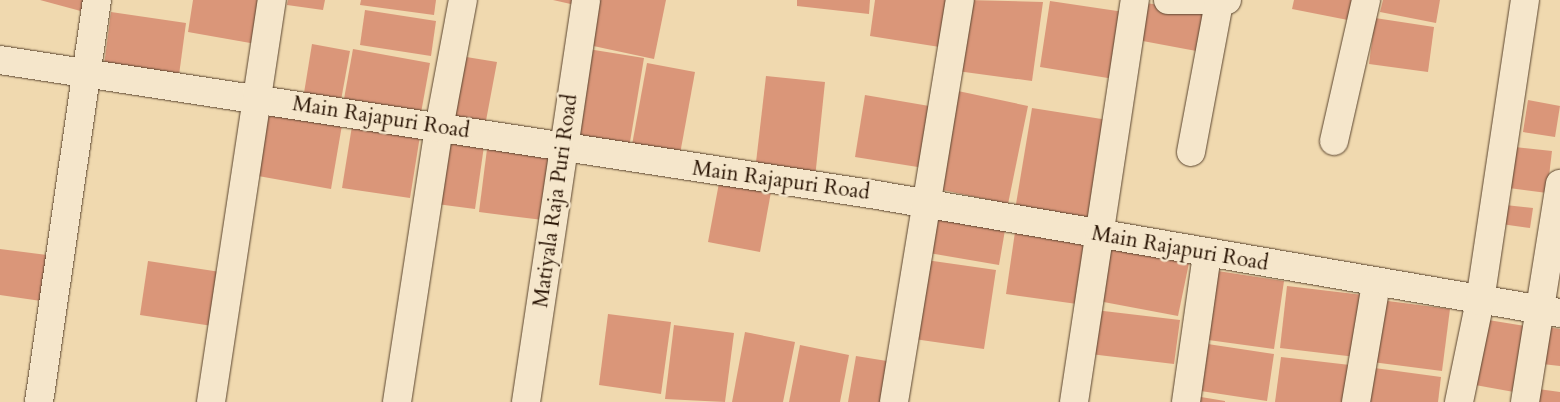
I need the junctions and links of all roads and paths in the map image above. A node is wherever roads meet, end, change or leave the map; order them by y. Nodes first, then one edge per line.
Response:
1 (96, 0) edge
2 (272, 0) edge
3 (463, 0) edge
4 (586, 0) edge
5 (960, 0) edge
6 (1135, 0) edge
7 (1168, 0) edge
8 (1366, 0) edge
9 (1525, 0) edge
10 (1223, 1) edge
11 (0, 60) edge
12 (86, 72) junction
13 (255, 97) junction
14 (439, 128) junction
15 (1334, 141) dead end
16 (564, 146) junction
17 (1191, 152) dead end
18 (1560, 184) edge
19 (926, 204) junction
20 (1100, 236) junction
21 (1207, 254) junction
22 (1376, 284) junction
23 (1480, 301) junction
24 (1551, 311) edge
25 (39, 402) edge
26 (211, 402) edge
27 (397, 402) edge
28 (526, 402) edge
29 (894, 402) edge
30 (1074, 402) edge
31 (1186, 402) edge
32 (1356, 402) edge
33 (1458, 402) edge
34 (1525, 402) edge

1 - 12 street
2 - 13 street
3 - 14 street
4 - 16 street, Matiyala Raja Puri Road
5 - 19 street
6 - 20 street
7 - 10 street
8 - 15 street
9 - 23 street
10 - 17 street
11 - 12 street, Main Rajapuri Road
12 - 13 street, Main Rajapuri Road
12 - 25 street
13 - 14 street, Main Rajapuri Road
13 - 26 street
14 - 16 street, Main Rajapuri Road
14 - 27 street
16 - 19 street, Main Rajapuri Road
16 - 28 street, Matiyala Raja Puri Road
18 - 24 street
19 - 20 street, Main Rajapuri Road
19 - 29 street
20 - 21 street, Main Rajapuri Road
20 - 30 street
21 - 22 street, Main Rajapuri Road
21 - 31 street
22 - 23 street, Main Rajapuri Road
22 - 32 street
23 - 24 street, Main Rajapuri Road
23 - 33 street
24 - 34 street

